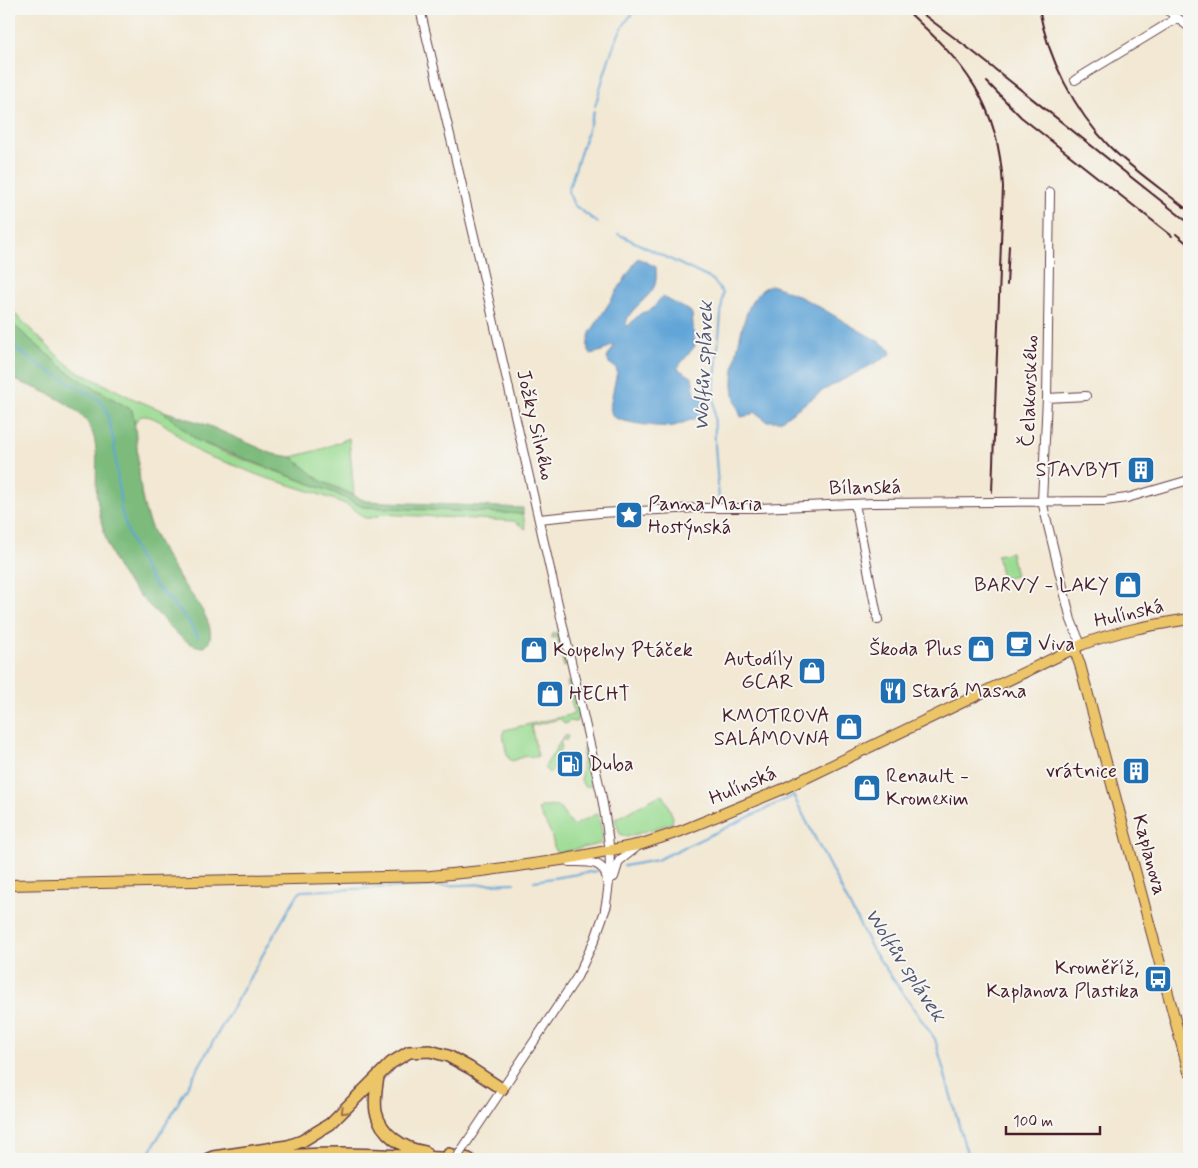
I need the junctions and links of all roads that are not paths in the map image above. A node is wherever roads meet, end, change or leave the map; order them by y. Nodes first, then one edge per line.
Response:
1 (420, 9) edge
2 (1166, 9) edge
3 (1177, 18) junction
4 (1189, 27) edge
5 (1075, 80) dead end
6 (1050, 192) dead end
7 (1086, 396) dead end
8 (1047, 398) junction
9 (1189, 480) edge
10 (1042, 501) junction
11 (855, 504) junction
12 (539, 519) junction
13 (1189, 619) edge
14 (878, 620) dead end
15 (1077, 647) junction
16 (642, 844) junction
17 (610, 850) junction
18 (551, 862) junction
19 (9, 885) edge
20 (604, 912) junction
21 (1189, 1072) edge
22 (378, 1077) junction
23 (502, 1089) junction
24 (208, 1159) edge
25 (243, 1159) edge
26 (456, 1159) edge
27 (469, 1159) edge

1 - 12 street, Jožky Silného
2 - 3 street
3 - 4 street
3 - 5 street
6 - 8 street, Čelakovského
7 - 8 street
8 - 10 street, Čelakovského
9 - 10 street, Bílanská
10 - 11 street, Bílanská
10 - 15 street, Čelakovského
11 - 12 street, Bílanská
11 - 14 street
12 - 17 street, Jožky Silného
13 - 15 main road, Hulínská
15 - 16 main road, Hulínská
15 - 21 main road, Kaplanova
16 - 17 main road, Hulínská
16 - 20 street
17 - 18 main road, Hulínská
17 - 20 street, Jožky Silného
18 - 19 main road, Hulínská
18 - 20 street
20 - 23 street
22 - 23 highway
22 -> 24 highway
22 - 27 highway
23 - 26 street, bridge
25 - 26 highway

